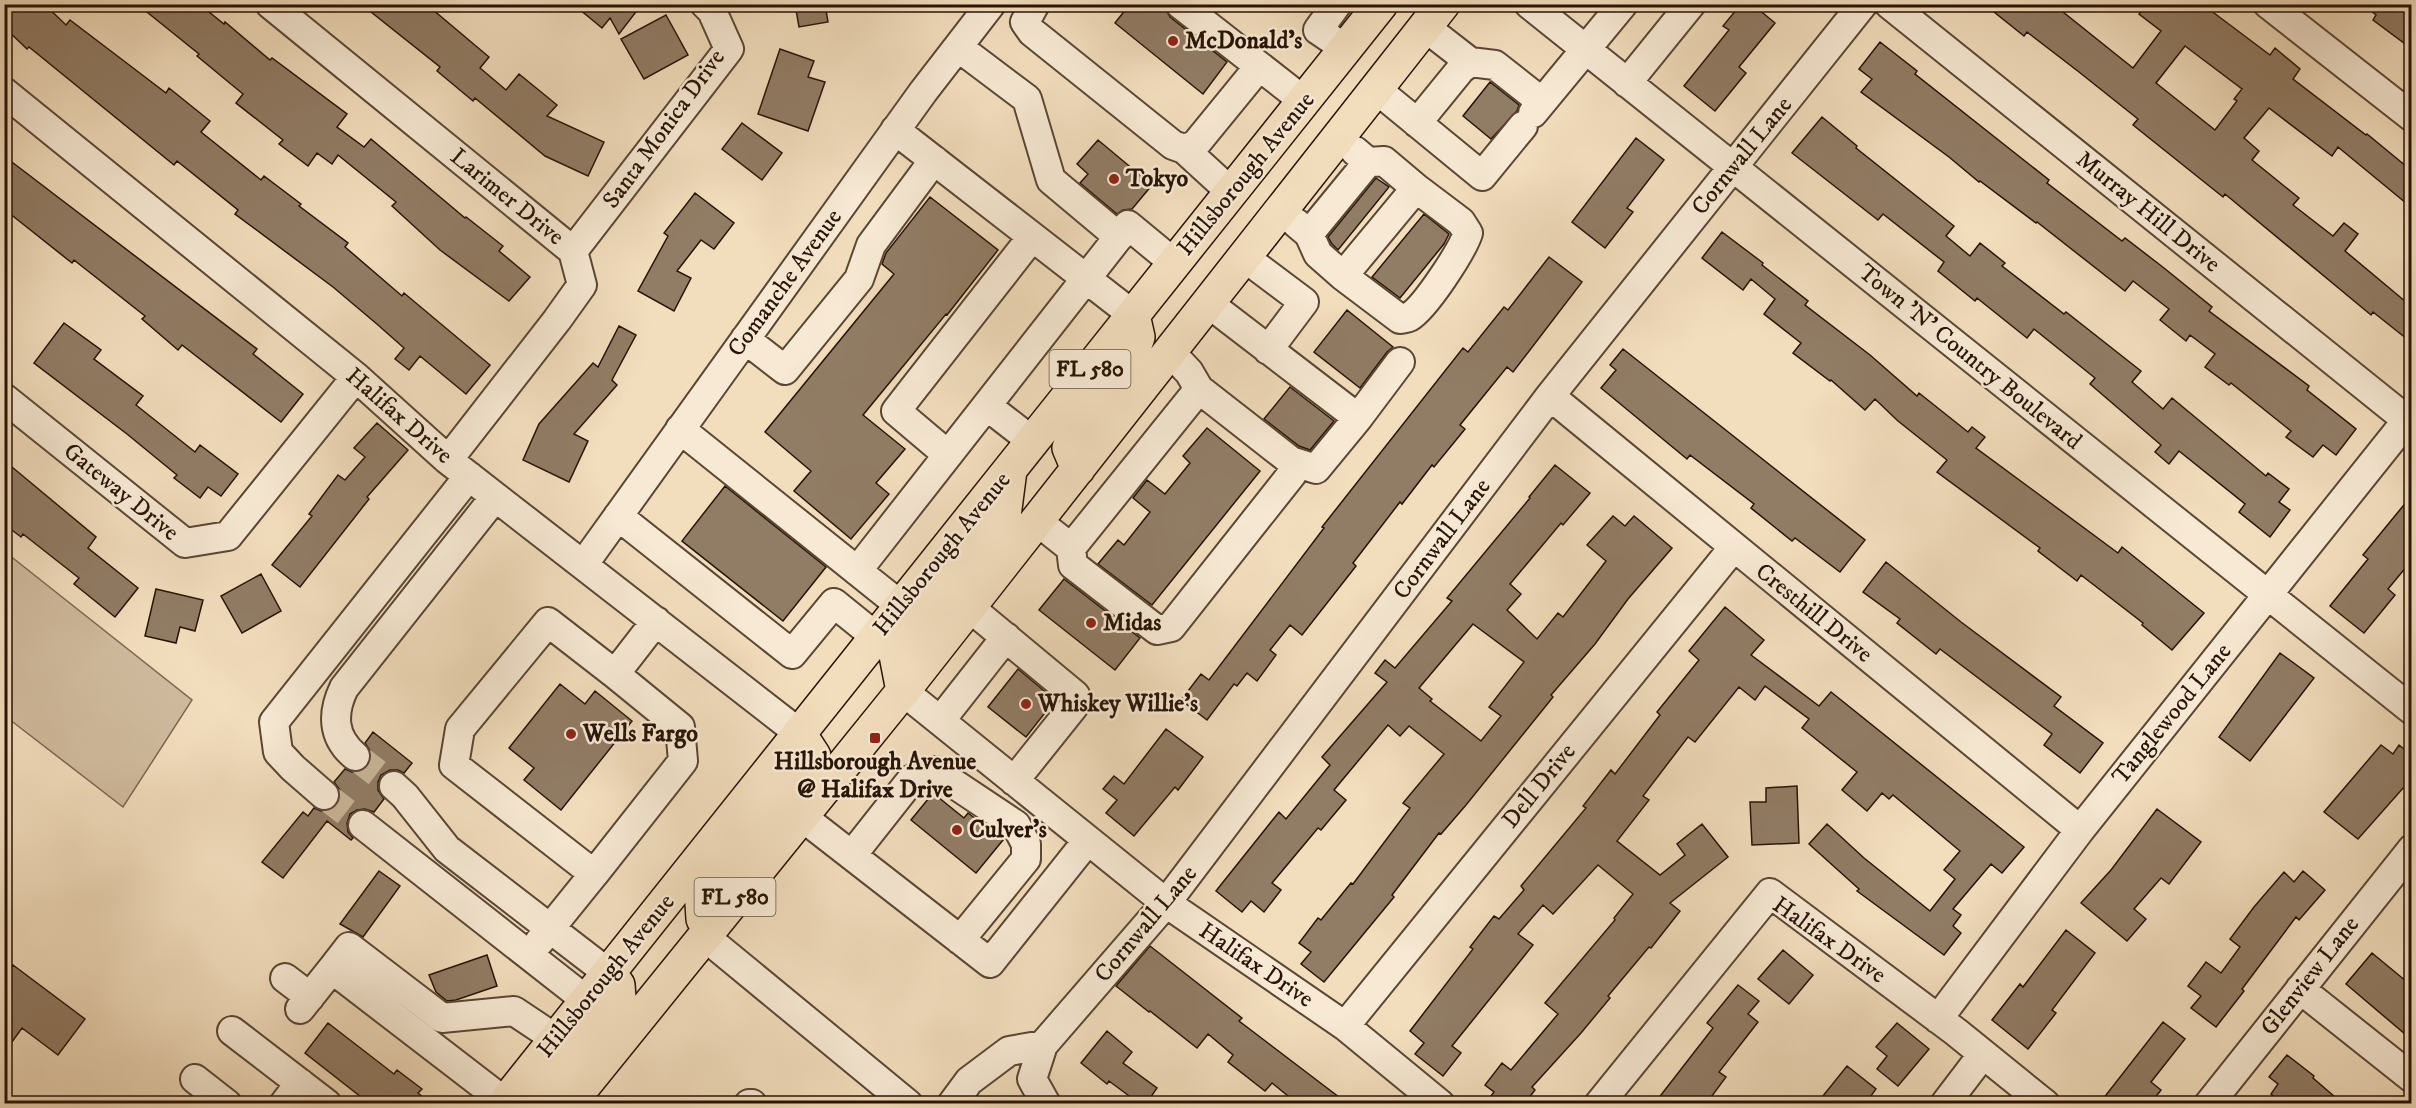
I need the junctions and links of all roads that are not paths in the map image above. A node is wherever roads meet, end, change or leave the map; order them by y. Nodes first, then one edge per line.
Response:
1 (270, 4) edge
2 (705, 4) edge
3 (991, 4) edge
4 (1035, 4) edge
5 (1180, 4) edge
6 (1338, 4) edge
7 (1381, 4) edge
8 (1529, 4) edge
9 (1623, 4) edge
10 (1690, 4) edge
11 (1863, 4) edge
12 (1889, 4) edge
13 (2268, 4) edge
14 (1434, 16) edge
15 (958, 47) junction
16 (1346, 49) junction
17 (1587, 51) junction
18 (1470, 62) junction
19 (1255, 64) junction
20 (1627, 83) junction
21 (1377, 89) junction
22 (4, 92) edge
23 (1304, 100) junction
24 (1532, 114) junction
25 (2412, 117) edge
26 (1417, 123) junction
27 (895, 130) junction
28 (1338, 137) junction
29 (1185, 149) junction
30 (933, 160) junction
31 (1368, 162) junction
32 (1732, 168) junction
33 (1416, 188) junction
34 (1231, 192) junction
35 (1280, 211) junction
36 (1309, 234) junction
37 (1032, 237) junction
38 (1119, 237) junction
39 (573, 250) junction
40 (1244, 257) junction
41 (1174, 263) junction
42 (1343, 276) junction
43 (1086, 279) junction
44 (1208, 303) junction
45 (1133, 315) junction
46 (745, 339) junction
47 (1268, 350) junction
48 (1169, 351) junction
49 (1400, 362) dead end
50 (356, 377) junction
51 (1199, 389) junction
52 (1550, 396) junction
53 (4, 398) edge
54 (987, 406) junction
55 (2409, 417) edge
56 (1358, 418) junction
57 (680, 429) junction
58 (1032, 441) junction
59 (948, 455) junction
60 (1291, 461) junction
61 (458, 468) junction
62 (1077, 469) junction
63 (1010, 470) junction
64 (495, 496) junction
65 (618, 516) junction
66 (1037, 521) junction
67 (1734, 547) junction
68 (1071, 548) junction
69 (583, 565) junction
70 (857, 571) junction
71 (2267, 595) junction
72 (901, 606) junction
73 (969, 607) junction
74 (656, 621) junction
75 (876, 637) junction
76 (1006, 638) junction
77 (615, 674) junction
78 (903, 691) junction
79 (2412, 710) edge
80 (940, 721) junction
81 (800, 733) junction
82 (355, 756) tunnel mouth
83 (1014, 781) junction
84 (394, 786) tunnel mouth
85 (324, 795) tunnel mouth
86 (801, 816) junction
87 (363, 825) tunnel mouth
88 (2079, 830) junction
89 (1088, 840) junction
90 (2412, 849) edge
91 (852, 855) junction
92 (594, 874) junction
93 (1167, 903) junction
94 (550, 929) junction
95 (704, 936) junction
96 (960, 940) junction
97 (529, 955) junction
98 (332, 969) junction
99 (608, 973) junction
100 (285, 978) dead end
101 (2300, 989) junction
102 (586, 1000) junction
103 (468, 1016) junction
104 (1938, 1019) junction
105 (1345, 1026) junction
106 (232, 1031) dead end
107 (556, 1039) junction
108 (1043, 1045) junction
109 (440, 1052) junction
110 (1983, 1054) junction
111 (2412, 1078) edge
112 (195, 1079) dead end
113 (292, 1093) edge
114 (505, 1103) edge
115 (227, 1104) edge
116 (327, 1104) edge
117 (538, 1104) edge
118 (569, 1104) edge
119 (908, 1104) edge
120 (952, 1104) edge
121 (1046, 1104) edge
122 (1440, 1104) edge
123 (1599, 1104) edge
124 (1945, 1104) edge
125 (2045, 1104) edge
126 (2209, 1104) edge

1 - 39 street, Larimer Drive
2 - 39 street, Santa Monica Drive
3 - 15 street, Comanche Avenue
4 - 29 street
5 - 19 street
6 - 16 street
7 - 16 main road, Hillsborough Avenue / FL 580
8 - 17 street, Town 'N' Country Boulevard
9 - 17 street
10 - 20 street
11 - 32 street, Cornwall Lane
12 - 55 street, Murray Hill Drive
13 - 25 street
14 - 18 street
14 - 21 main road, Hillsborough Avenue / FL 580
15 - 27 street, Comanche Avenue
15 - 38 street
16 - 23 main road, Hillsborough Avenue / FL 580
17 - 20 street, Town 'N' Country Boulevard
17 - 24 street
18 - 24 street
18 - 26 street
19 - 23 street
19 - 29 street
20 - 32 street, Town 'N' Country Boulevard
21 - 26 street
21 - 28 main road, Hillsborough Avenue / FL 580
22 - 50 street, Halifax Drive
23 - 34 main road, Hillsborough Avenue / FL 580
24 - 26 street
27 - 30 street
27 - 46 street, Comanche Avenue
28 - 31 street
28 - 35 main road, Hillsborough Avenue / FL 580
29 - 34 street
30 - 37 street
30 - 46 street
31 - 33 street
31 - 36 street
32 - 52 street, Cornwall Lane
32 - 71 street, Town 'N' Country Boulevard
33 - 42 street
33 - 42 street
34 - 41 main road, Hillsborough Avenue / FL 580
35 - 36 street
35 - 40 main road, Hillsborough Avenue / FL 580
36 - 42 street
37 - 43 street
37 - 59 street
38 - 41 street
38 - 43 street
39 - 61 street, Larimer Drive
40 - 44 main road, Hillsborough Avenue / FL 580
40 - 47 street
41 - 45 main road, Hillsborough Avenue / FL 580
43 - 45 street
43 - 54 street
44 - 47 street
44 - 48 main road, Hillsborough Avenue / FL 580
45 - 58 main road, Hillsborough Avenue / FL 580
45 - 62 main road
46 - 57 street, Comanche Avenue
47 - 56 street
48 - 51 street
48 - 62 main road, Hillsborough Avenue / FL 580
49 - 56 street
50 - 53 street, Gateway Drive
50 - 61 street, Halifax Drive
51 - 60 street
51 - 68 street
52 - 67 street, Cresthill Drive
52 - 93 street, Cornwall Lane
54 - 58 street
54 - 59 street
55 - 71 street, Tanglewood Lane
56 - 60 street
57 - 65 street, Comanche Avenue
57 - 70 street
58 - 63 main road, Hillsborough Avenue / FL 580
59 - 70 street
60 - 68 street
61 - 64 street, Halifax Drive
61 - 85 street
62 - 66 main road, Hillsborough Avenue / FL 580
63 - 72 main road, Hillsborough Avenue / FL 580
63 - 78 main road
64 - 69 street, Halifax Drive
64 - 82 street
65 - 69 street, Comanche Avenue
65 - 75 street
66 - 68 street
66 - 73 main road, Hillsborough Avenue / FL 580
67 - 88 street, Cresthill Drive
67 - 105 street, Dell Drive
69 - 74 street, Halifax Drive
70 - 72 street
71 - 79 street, Town 'N' Country Boulevard
71 - 88 street, Tanglewood Lane
72 - 75 main road, Hillsborough Avenue / FL 580
73 - 76 street
73 - 78 main road, Hillsborough Avenue / FL 580
74 - 77 street
74 - 81 street, Halifax Drive
75 - 81 main road, Hillsborough Avenue / FL 580
76 - 80 street
76 - 83 street
77 - 92 street
77 - 92 street
78 - 80 street, Halifax Drive
78 - 86 main road, Hillsborough Avenue / FL 580
80 - 83 street, Halifax Drive
81 - 95 main road
81 - 99 main road, Hillsborough Avenue / FL 580
83 - 89 street, Halifax Drive
84 - 94 street
86 - 91 street
86 - 95 main road, Hillsborough Avenue / FL 580
87 - 97 street
88 - 104 street, Tanglewood Lane
89 - 93 street, Halifax Drive
89 - 96 street
90 - 101 street, Glenview Lane
91 - 96 street
91 - 96 street
92 - 94 street
93 - 105 street, Halifax Drive
93 - 108 street, Cornwall Lane
94 - 97 street
94 - 99 street
95 - 118 main road, Hillsborough Avenue / FL 580
95 - 119 street
97 - 102 street
98 - 100 street
98 - 103 street
98 - 109 street
99 - 102 main road, Hillsborough Avenue / FL 580
99 - 117 main road
101 - 111 street
101 - 126 street, Glenview Lane
102 - 107 main road, Hillsborough Avenue / FL 580
103 - 107 street
103 - 109 street
104 - 110 street, Halifax Drive
104 - 123 street, Halifax Drive
105 - 122 street, Halifax Drive
106 - 113 street
107 - 114 main road, Hillsborough Avenue / FL 580
108 - 120 street
108 - 121 street, Cornwall Lane
109 - 114 street
110 - 124 street
110 - 125 street, Halifax Drive
112 - 115 street
113 - 116 street

